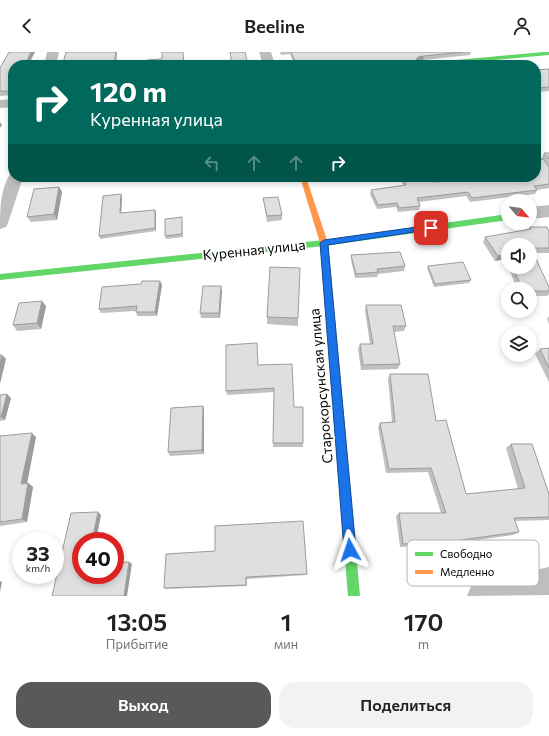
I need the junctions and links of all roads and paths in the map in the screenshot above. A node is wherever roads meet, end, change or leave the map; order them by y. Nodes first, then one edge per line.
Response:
1 (549, 52) edge
2 (471, 60) edge
3 (13, 182) edge
4 (305, 182) edge
5 (549, 211) edge
6 (537, 213) edge
7 (501, 218) edge
8 (0, 223) edge
9 (324, 243) junction
10 (0, 277) edge
11 (549, 581) edge
12 (539, 583) edge
13 (526, 586) edge
14 (354, 596) edge
15 (481, 596) edge

1 - 2 street
3 - 8 street
4 - 9 street, Старокорсунская улица
5 - 6 street
7 - 9 street, Куренная улица
9 - 10 street, Куренная улица
9 - 14 street, Старокорсунская улица
11 - 12 street
13 - 15 street

